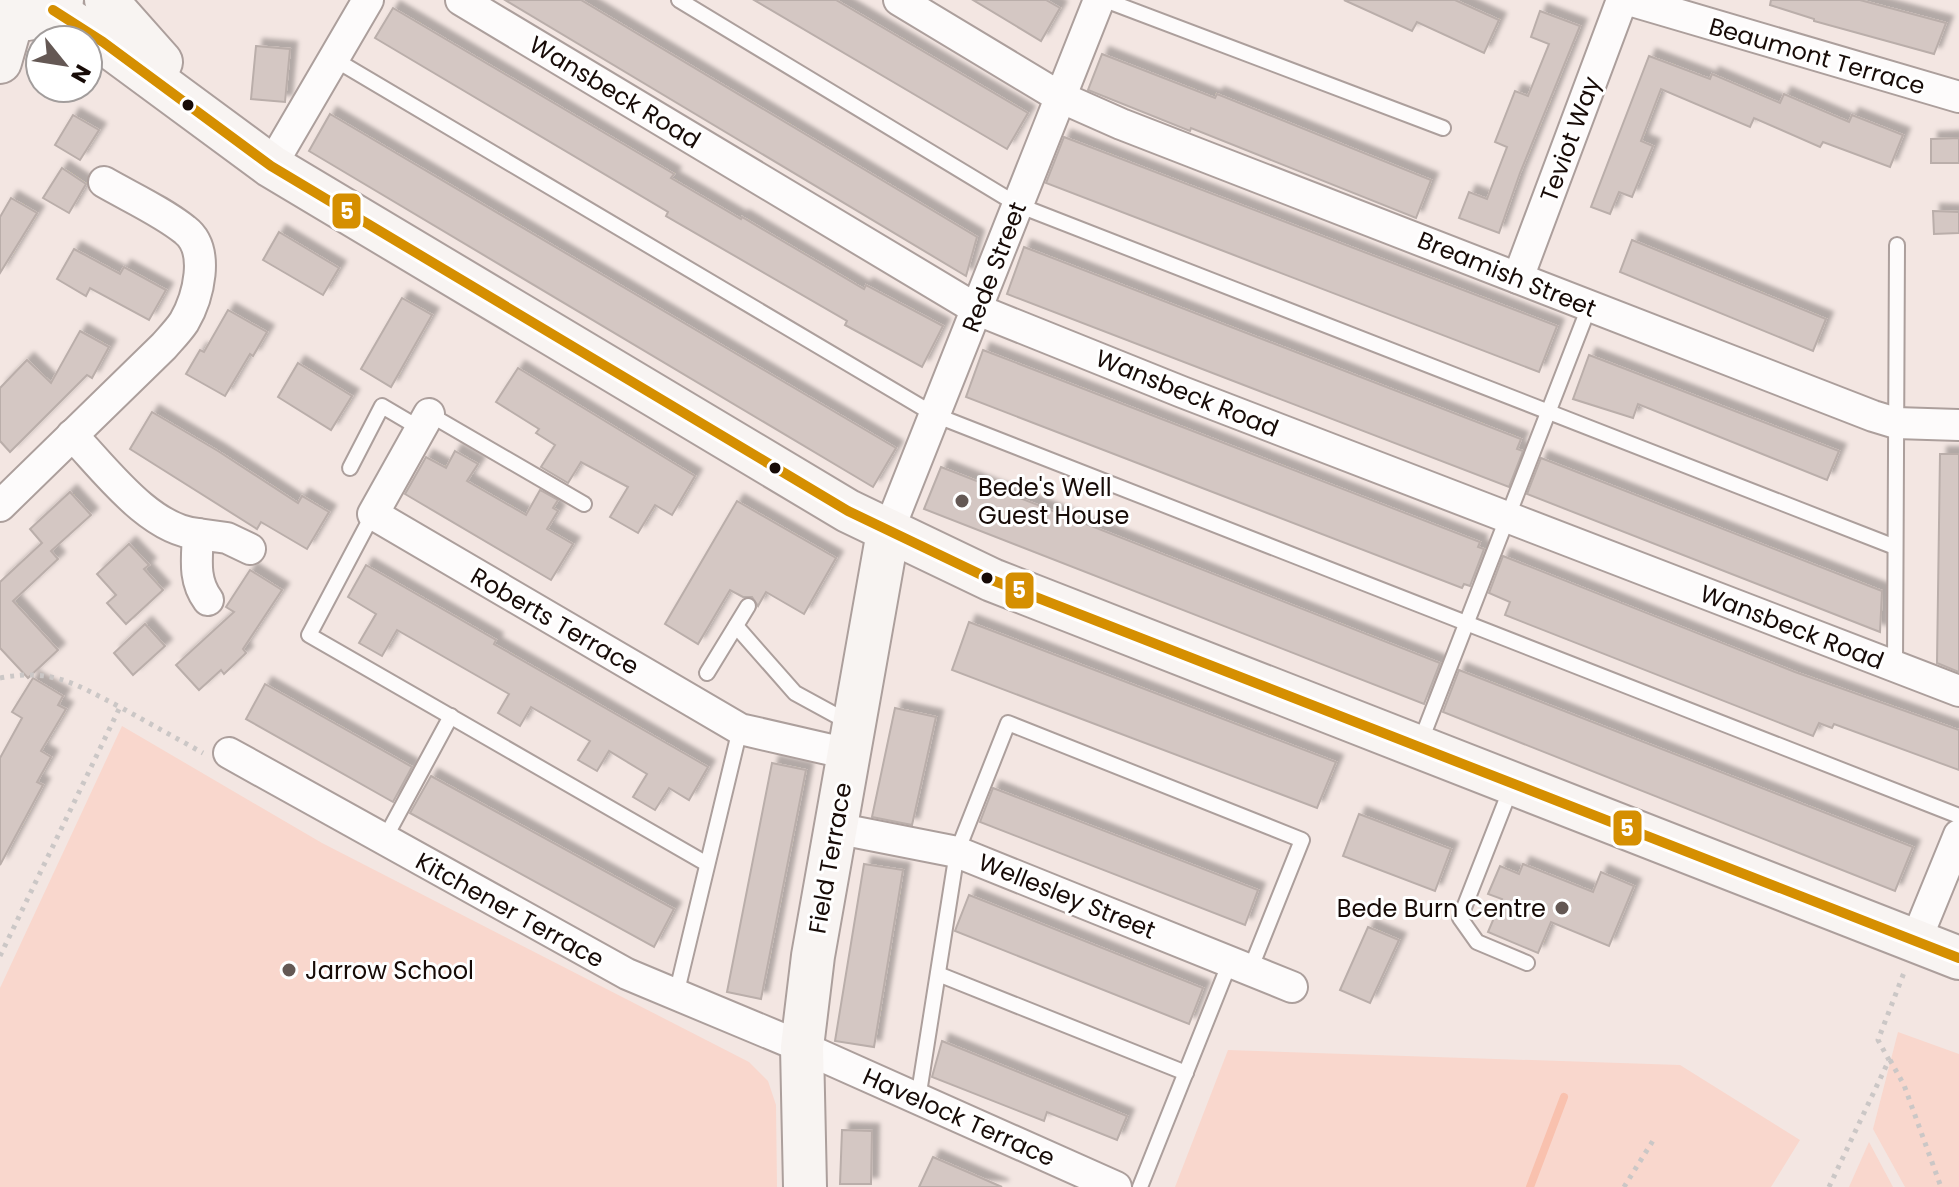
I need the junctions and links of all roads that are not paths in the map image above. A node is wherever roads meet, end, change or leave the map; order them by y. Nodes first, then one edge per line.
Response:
1 (106, 0) edge
2 (368, 0) edge
3 (461, 0) edge
4 (679, 0) edge
5 (899, 0) edge
6 (1102, 0) edge
7 (1622, 0) edge
8 (1629, 0) edge
9 (57, 5) edge
10 (6, 18) edge
11 (334, 59) junction
12 (0, 62) edge
13 (1060, 97) junction
14 (1959, 97) edge
15 (218, 126) junction
16 (1443, 128) dead end
17 (271, 166) junction
18 (104, 182) dead end
19 (1018, 205) junction
20 (1897, 245) dead end
21 (1518, 278) junction
22 (1589, 307) junction
23 (978, 310) junction
24 (1549, 411) junction
25 (935, 415) junction
26 (425, 421) junction
27 (1896, 423) junction
28 (1959, 425) edge
29 (72, 435) junction
30 (350, 468) dead end
31 (584, 504) dead end
32 (0, 506) edge
33 (373, 514) junction
34 (1507, 517) junction
35 (888, 532) junction
36 (198, 534) junction
37 (1895, 547) junction
38 (250, 549) dead end
39 (208, 600) dead end
40 (748, 606) dead end
41 (1466, 623) junction
42 (736, 626) junction
43 (1895, 666) junction
44 (707, 673) dead end
45 (1959, 691) edge
46 (451, 716) junction
47 (740, 729) junction
48 (852, 739) junction
49 (1418, 747) junction
50 (218, 754) road end
51 (1513, 784) junction
52 (1959, 816) edge
53 (835, 828) junction
54 (1959, 835) edge
55 (384, 840) junction
56 (957, 852) junction
57 (707, 864) junction
58 (1916, 940) junction
59 (1959, 958) edge
60 (1527, 963) dead end
61 (1240, 966) junction
62 (938, 974) junction
63 (1292, 987) dead end
64 (676, 995) junction
65 (802, 1047) junction
66 (1186, 1073) junction
67 (918, 1099) junction
68 (805, 1187) edge
69 (1116, 1187) edge
70 (1140, 1187) edge

1 - 15 main road
2 - 11 street
3 - 23 street, Wansbeck Road
4 - 19 lane
5 - 13 street, Breamish Street
6 - 13 street, Rede Street
6 - 16 lane
7 - 21 street, Teviot Way
8 - 14 street, Beaumont Terrace
9 - 10 main road
9 - 15 main road
10 - 12 main road
11 - 17 street
11 - 25 lane
13 - 19 street, Rede Street
13 - 21 street, Breamish Street
15 - 17 main road
17 - 35 main road
18 - 29 street
19 - 23 street, Rede Street
19 - 24 lane
20 - 27 lane
21 - 22 street, Breamish Street
22 - 24 lane
22 - 27 street, Breamish Street
23 - 25 street, Rede Street
23 - 34 street, Wansbeck Road
24 - 34 lane
24 - 37 lane
25 - 35 street, Rede Street
25 - 41 lane
26 - 30 lane
26 - 31 lane
26 - 33 street
27 - 28 street, Breamish Street
27 - 37 lane
29 - 32 street
29 - 36 street
33 - 46 lane
33 - 47 street, Roberts Terrace
34 - 41 lane
34 - 43 street, Wansbeck Road
35 - 48 main road, Field Terrace
35 - 49 main road
36 - 38 street
36 - 39 street
37 - 43 lane
40 - 42 lane
41 - 49 lane
41 - 52 lane
42 - 44 lane
42 - 48 lane
43 - 45 street, Wansbeck Road
46 - 55 lane
46 - 57 lane
47 - 48 street, Roberts Terrace
47 - 57 lane
48 - 53 main road, Field Terrace
49 - 51 main road
50 - 55 street, Kitchener Terrace
51 - 58 main road
51 - 60 lane
53 - 56 street, Wellesley Street
53 - 65 main road, Field Terrace
54 - 58 street
55 - 64 street, Kitchener Terrace
56 - 61 street, Wellesley Street
56 - 61 lane
56 - 62 lane
57 - 64 lane
58 - 59 main road
61 - 63 street, Wellesley Street
61 - 66 lane
62 - 66 lane
62 - 67 lane
64 - 65 street, Kitchener Terrace
65 - 67 street, Havelock Terrace
65 - 68 main road, Field Terrace
66 - 70 lane
67 - 69 street, Havelock Terrace

